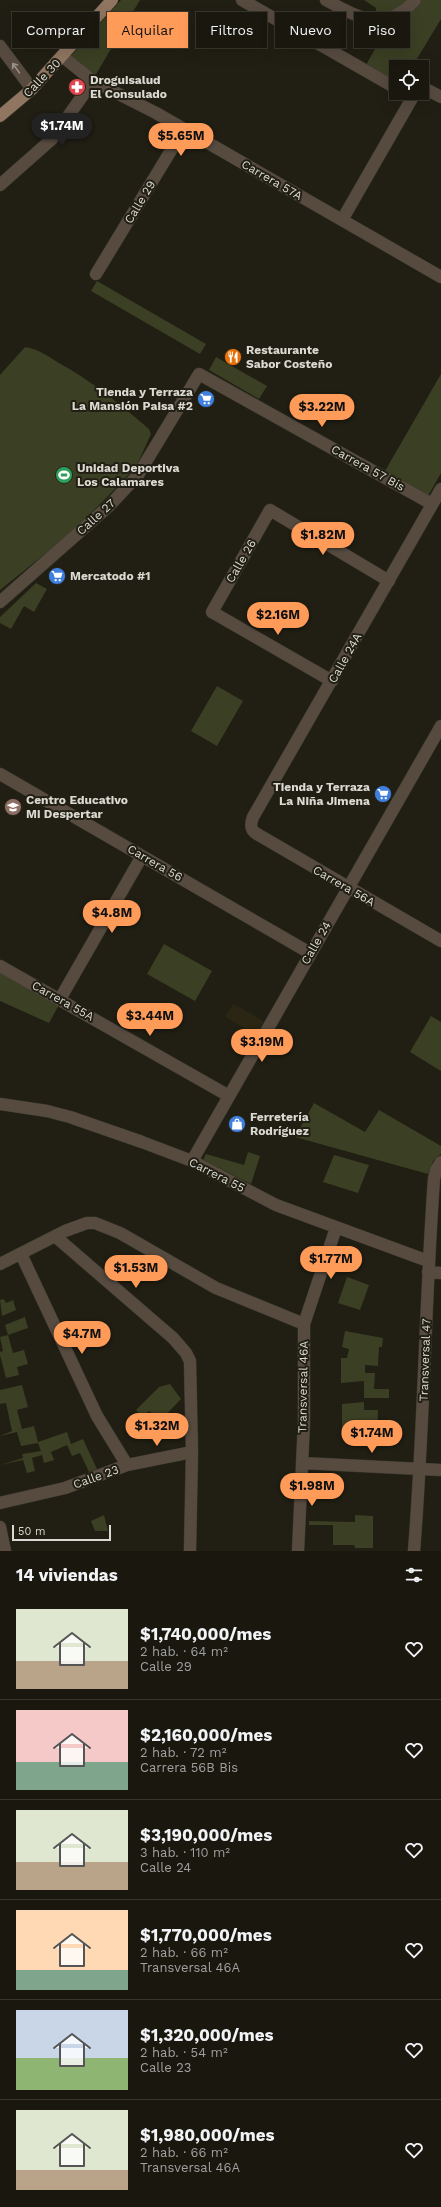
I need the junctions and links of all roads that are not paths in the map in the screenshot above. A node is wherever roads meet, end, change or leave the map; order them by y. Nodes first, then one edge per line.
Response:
1 (112, 0) edge
2 (242, 0) edge
3 (326, 0) edge
4 (415, 0) edge
5 (0, 46) edge
6 (62, 56) junction
7 (93, 81) junction
8 (389, 84) edge
9 (32, 89) junction
10 (429, 95) edge
11 (441, 97) edge
12 (411, 100) edge
13 (0, 116) edge
14 (184, 129) junction
15 (0, 185) edge
16 (342, 220) junction
17 (96, 274) dead end
18 (441, 277) edge
19 (199, 374) joint
20 (441, 489) edge
21 (432, 504) junction
22 (389, 581) junction
23 (0, 602) edge
24 (332, 681) junction
25 (441, 726) edge
26 (0, 774) edge
27 (251, 827) joint
28 (142, 856) junction
29 (347, 888) junction
30 (441, 941) edge
31 (310, 952) junction
32 (0, 966) edge
33 (60, 999) junction
34 (229, 1096) junction
35 (0, 1104) edge
36 (192, 1161) junction
37 (438, 1166) edge
38 (336, 1228) junction
39 (56, 1237) junction
40 (21, 1254) junction
41 (0, 1264) edge
42 (428, 1266) junction
43 (441, 1273) edge
44 (304, 1324) junction
45 (192, 1452) junction
46 (302, 1462) junction
47 (127, 1465) junction
48 (421, 1469) junction
49 (441, 1470) edge
50 (0, 1503) edge
51 (0, 1527) edge
52 (5, 1551) edge
53 (190, 1551) edge
54 (298, 1551) edge
55 (414, 1551) edge

1 - 6 main road, Calle 30
2 - 8 street
3 - 4 street
9 -> 5 street
6 - 7 street, Carrera 57A
6 - 9 main road, Calle 30
7 - 14 street, Carrera 57A
7 - 15 street
9 - 13 main road, Calle 30
10 - 11 street
12 - 16 street
14 - 16 street, Carrera 57A
14 - 17 street, Calle 29
16 - 18 street, Carrera 57A
19 - 21 street, Carrera 57 Bis
19 - 23 street, Calle 27
20 - 21 street, Calle 24A
21 - 22 street, Calle 24A
22 - 24 street, Calle 24A
22 - 24 street, Calle 26
24 - 27 street, Calle 24A
25 - 29 street, Calle 24
26 - 28 street, Carrera 56
27 - 29 street, Carrera 56A
28 - 31 street, Carrera 56
28 - 33 street
29 - 30 street, Carrera 56A
29 - 31 street, Calle 24
31 - 34 street, Calle 24
32 - 33 street, Carrera 55A
33 - 34 street, Carrera 55A
34 - 36 street, Calle 24
35 - 36 street, Carrera 55
36 - 38 street, Carrera 55
37 - 42 street, Transversal 47
38 - 42 street, Carrera 55
38 - 44 street, Transversal 46A
39 - 40 street
39 - 44 street
39 - 45 street
40 - 41 street
40 - 47 street
42 - 43 street, Carrera 55
42 - 48 street, Transversal 47
44 - 46 street, Transversal 46A
45 - 47 street, Calle 23
45 - 53 street
46 - 48 street
46 - 54 street, Transversal 46A
47 - 50 street, Calle 23
48 - 49 street
48 - 55 street, Transversal 47
51 - 52 street

